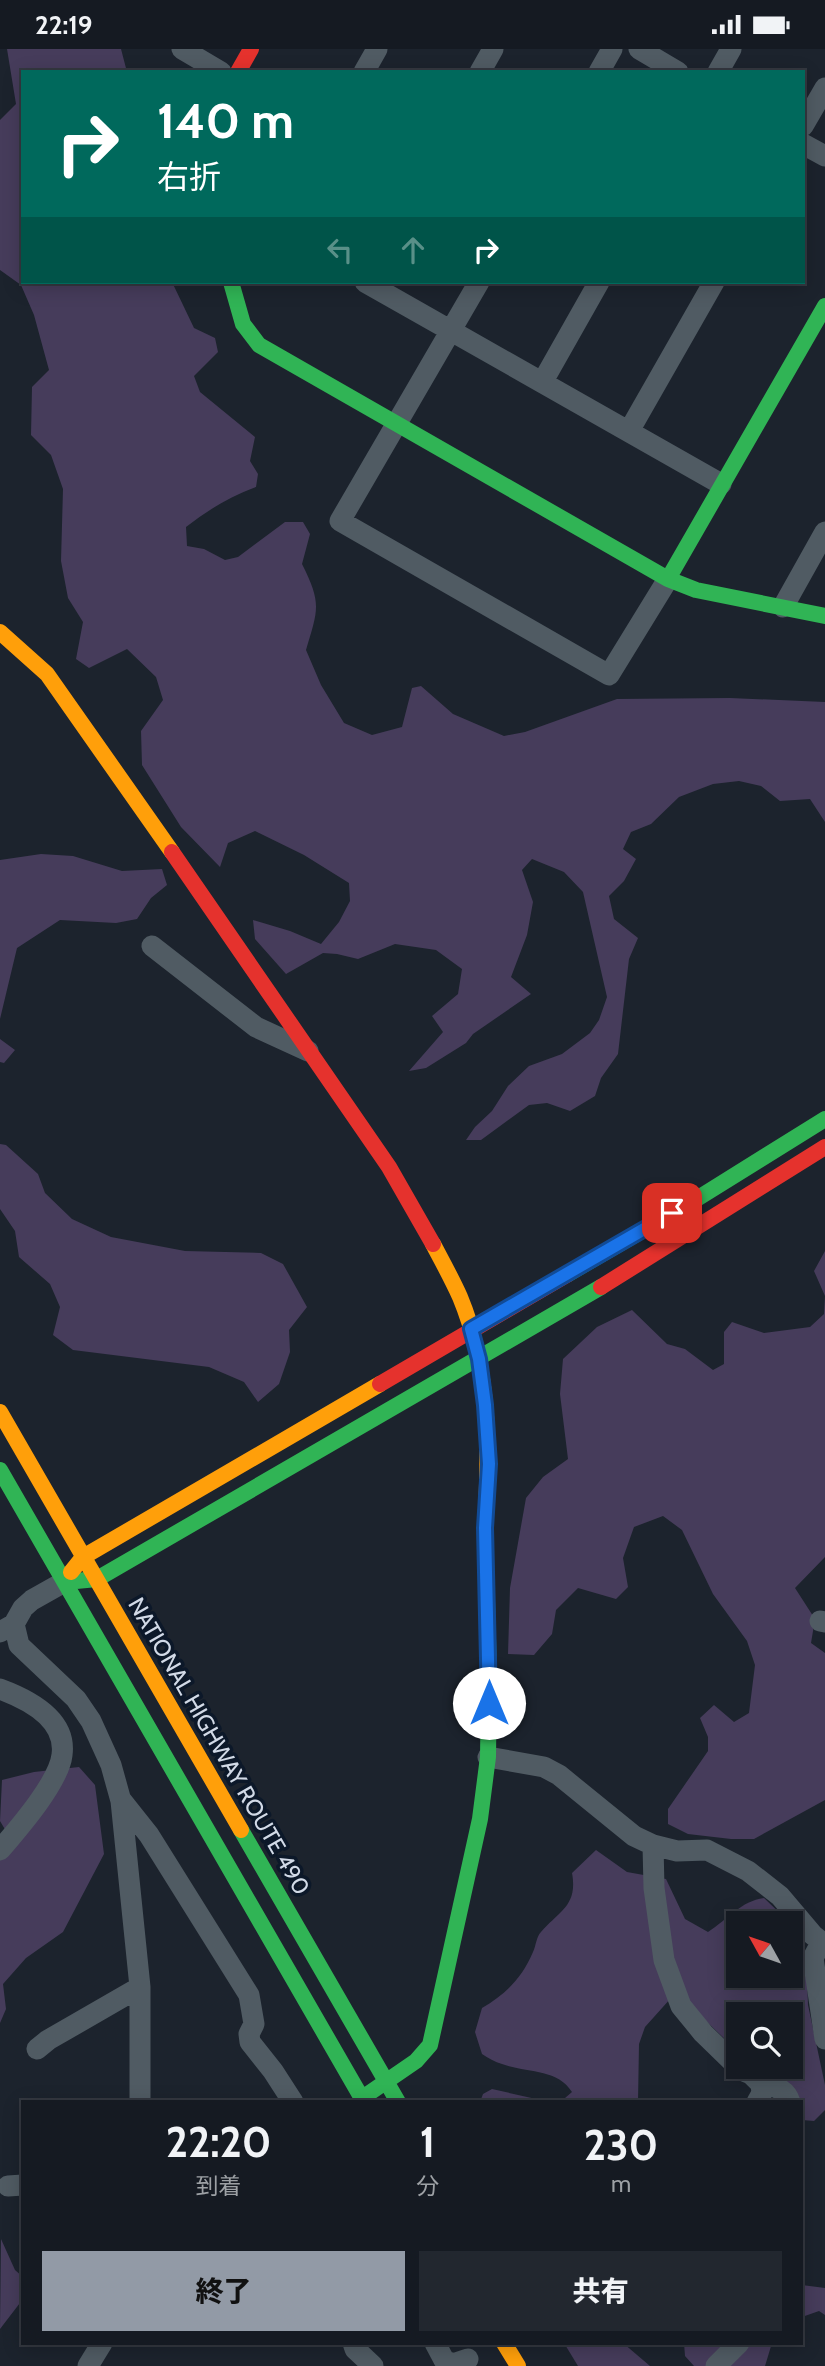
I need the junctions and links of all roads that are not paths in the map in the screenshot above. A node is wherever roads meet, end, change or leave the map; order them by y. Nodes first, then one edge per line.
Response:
1 (183, 49) edge
2 (251, 49) edge
3 (377, 49) edge
4 (493, 49) edge
5 (612, 49) edge
6 (639, 49) edge
7 (732, 49) edge
8 (217, 70) edge
9 (239, 70) edge
10 (365, 70) edge
11 (481, 70) edge
12 (600, 70) edge
13 (675, 70) edge
14 (719, 70) edge
15 (825, 88) edge
16 (805, 123) edge
17 (805, 145) edge
18 (825, 156) edge
19 (232, 284) edge
20 (369, 284) edge
21 (478, 284) edge
22 (598, 284) edge
23 (713, 284) edge
24 (824, 309) edge
25 (452, 329) junction
26 (543, 381) junction
27 (395, 424) junction
28 (629, 431) junction
29 (721, 484) junction
30 (825, 533) edge
31 (668, 579) junction
32 (783, 607) junction
33 (825, 616) edge
34 (0, 632) edge
35 (152, 946) dead end
36 (308, 1051) junction
37 (825, 1119) edge
38 (825, 1147) edge
39 (471, 1329) junction
40 (479, 1359) junction
41 (0, 1412) edge
42 (0, 1470) edge
43 (83, 1557) junction
44 (97, 1579) junction
45 (64, 1582) junction
46 (7, 1628) edge
47 (0, 1689) edge
48 (488, 1757) junction
49 (121, 1801) junction
50 (653, 1845) junction
51 (0, 1850) edge
52 (823, 1944) edge
53 (140, 1987) junction
54 (825, 2039) edge
55 (37, 2049) dead end
56 (387, 2083) junction
57 (759, 2093) edge
58 (140, 2100) edge
59 (292, 2100) edge
60 (363, 2100) edge
61 (397, 2100) edge
62 (789, 2100) edge
63 (101, 2345) edge
64 (354, 2345) edge
65 (436, 2345) edge
66 (505, 2345) edge
67 (737, 2345) edge
68 (467, 2356) edge
69 (88, 2366) edge
70 (373, 2366) edge
71 (518, 2366) edge
72 (716, 2366) edge

1 - 8 street
2 - 9 main road
3 - 10 street
4 - 11 street
5 - 12 street
6 - 13 street
7 - 14 street
15 - 16 street
17 - 18 street
19 - 27 main road
20 - 25 street
21 - 25 street
22 - 26 street
23 - 28 street
24 - 29 main road
25 - 26 street
25 - 27 street
26 - 28 street
27 - 31 main road
27 - 31 street
28 - 29 street
29 - 31 main road
30 - 32 street
31 - 32 main road
32 - 33 main road
34 - 36 main road
35 - 36 street
36 - 39 main road
37 - 39 main road
38 - 40 main road
39 - 40 main road
39 - 43 main road
40 - 44 main road
40 - 48 main road
41 - 43 main road, NATIONAL HIGHWAY ROUTE 490
42 - 45 main road
43 - 44 main road, NATIONAL HIGHWAY ROUTE 490
43 - 45 main road
44 - 45 main road
44 - 56 main road, NATIONAL HIGHWAY ROUTE 490
45 - 46 street
45 - 60 main road
46 - 49 street
47 - 51 street
48 - 50 street
48 - 56 main road
49 - 53 street
49 - 59 street
50 - 52 street
50 - 57 street
52 - 54 street
53 - 55 street
53 - 58 street
56 - 60 main road
56 - 61 main road, NATIONAL HIGHWAY ROUTE 490
57 - 62 street
63 - 69 street
64 - 70 street
65 - 68 street
66 - 71 main road
67 - 72 street

